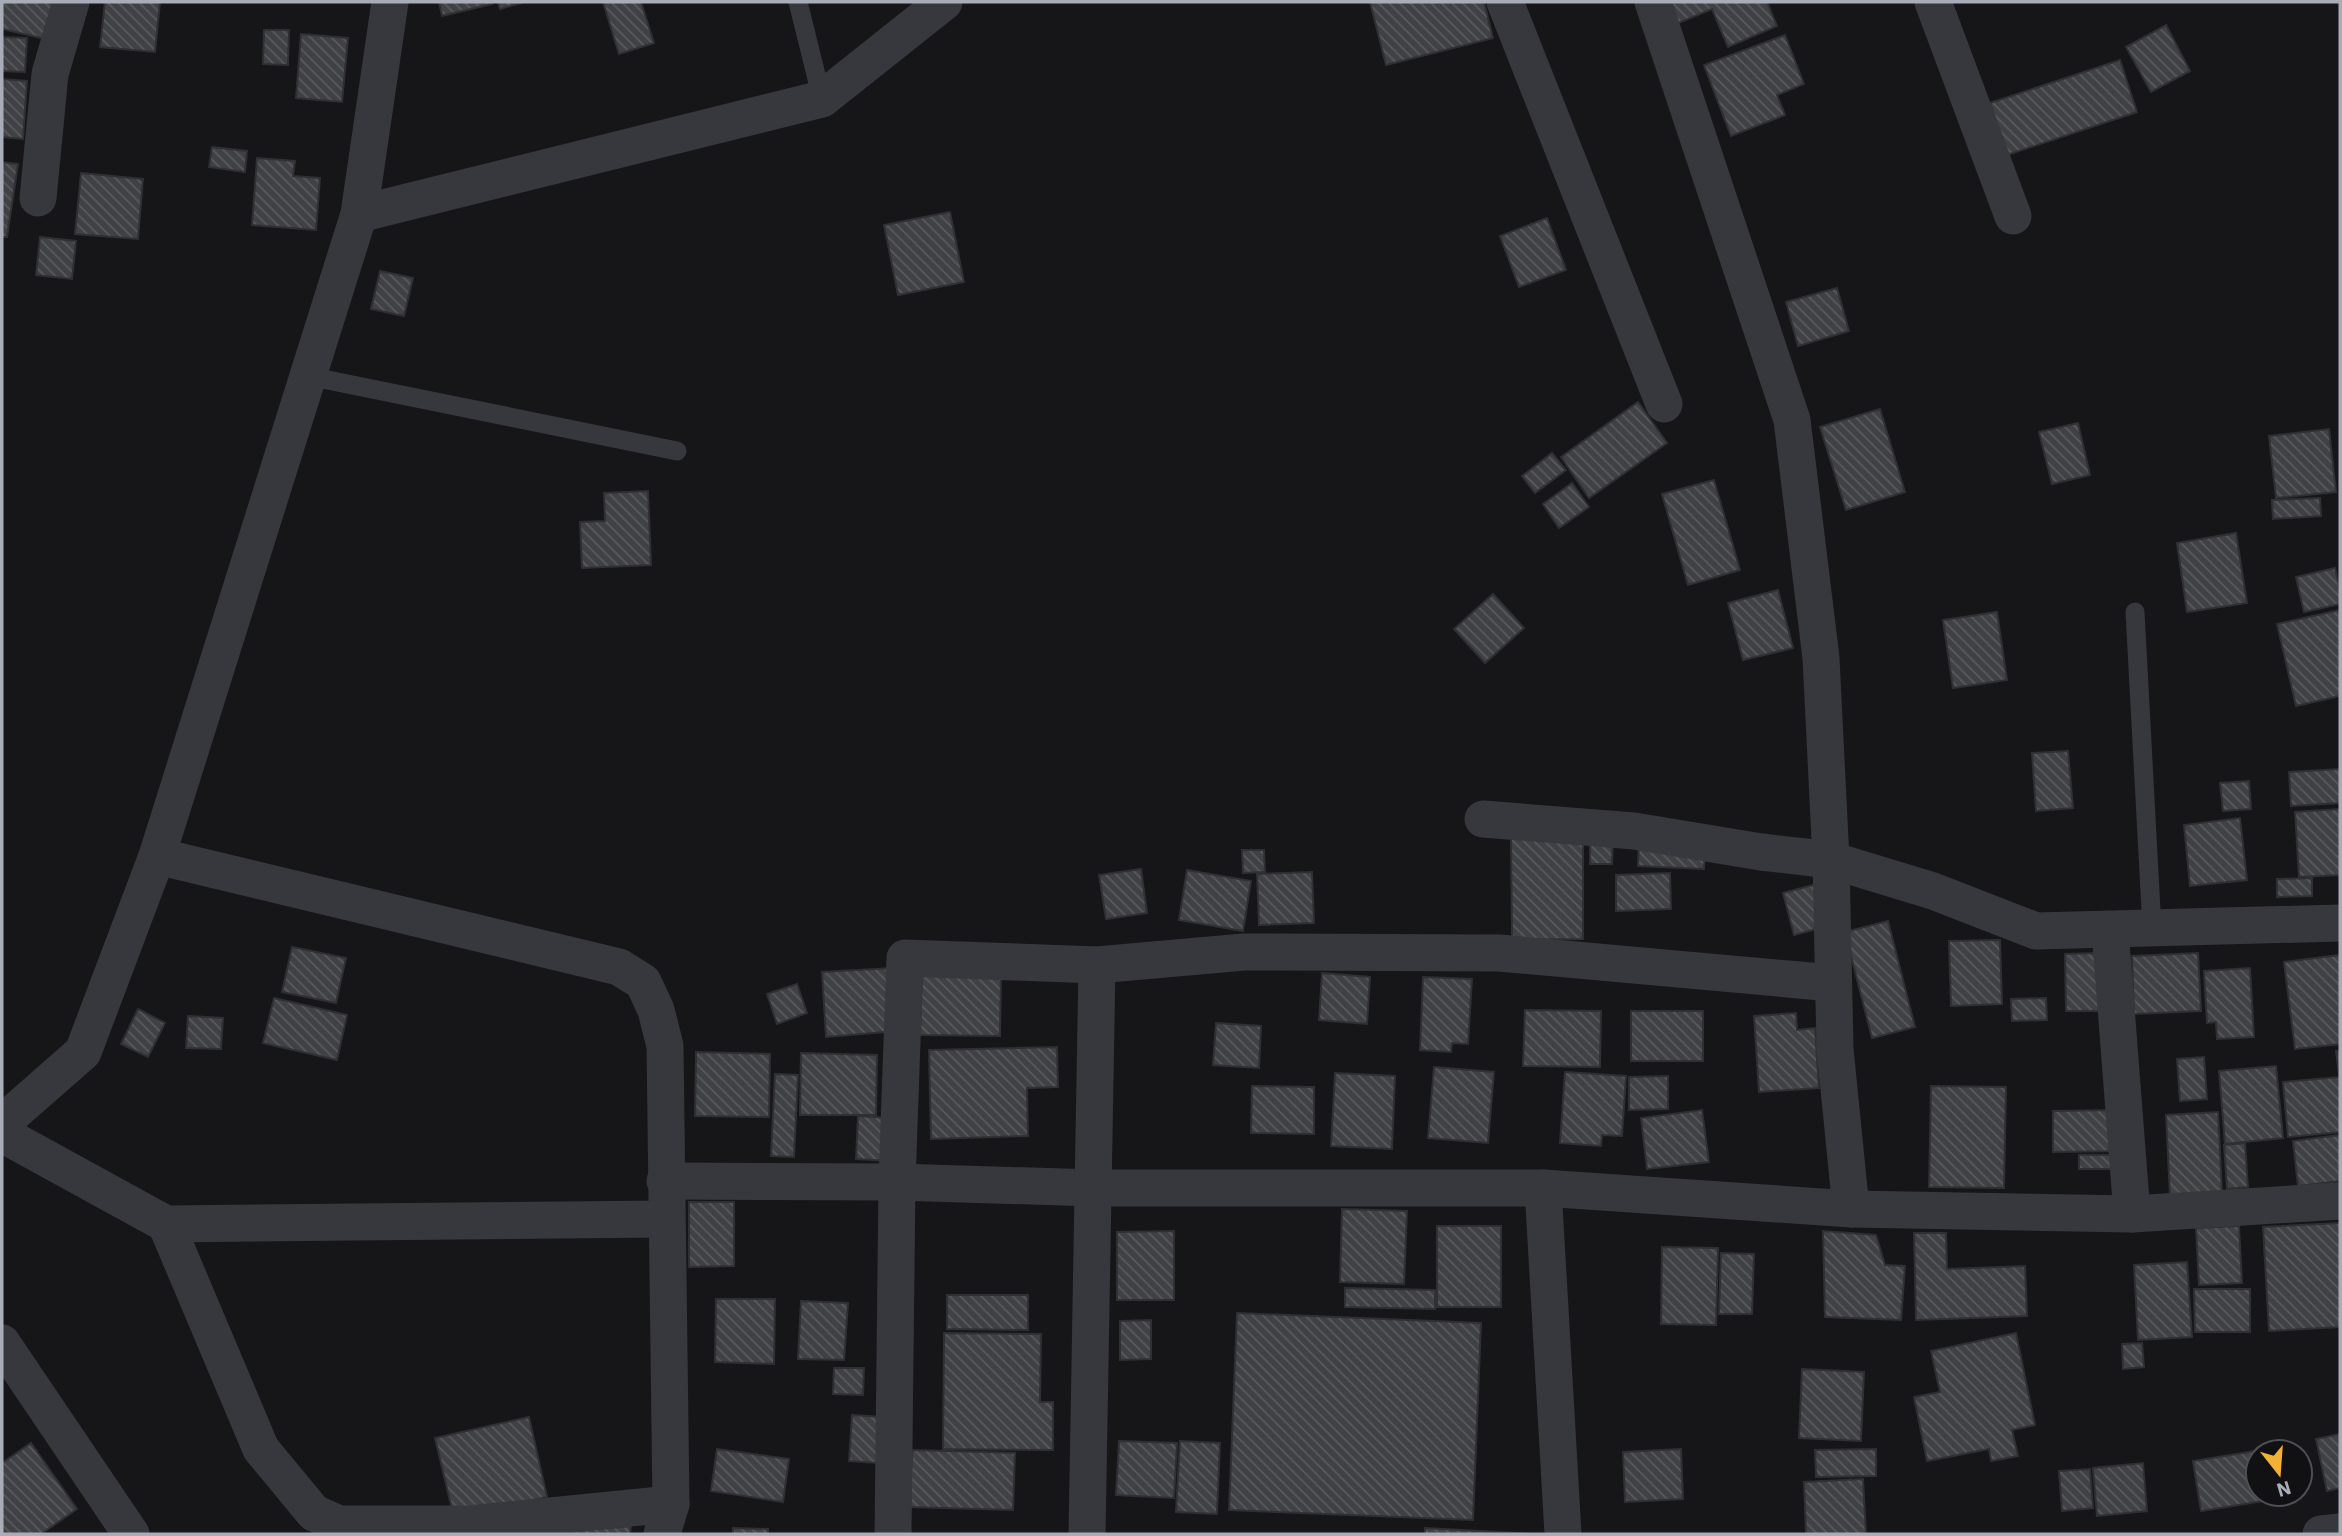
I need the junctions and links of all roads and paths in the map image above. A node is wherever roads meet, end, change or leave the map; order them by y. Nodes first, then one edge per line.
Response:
1 (71, 2) edge
2 (390, 2) edge
3 (798, 2) edge
4 (944, 2) edge
5 (1505, 2) edge
6 (1653, 2) edge
7 (1933, 2) edge
8 (822, 99) junction
9 (38, 198) dead end
10 (359, 214) junction
11 (2013, 216) dead end
12 (308, 376) junction
13 (1664, 404) dead end
14 (677, 452) dead end
15 (2135, 612) dead end
16 (1482, 819) dead end
17 (157, 856) junction
18 (1831, 860) junction
19 (2340, 923) edge
20 (2152, 929) junction
21 (2110, 930) junction
22 (1097, 965) junction
23 (1833, 983) junction
24 (2, 1123) edge
25 (2, 1134) edge
26 (665, 1181) junction
27 (897, 1182) junction
28 (1095, 1188) junction
29 (1543, 1188) junction
30 (2340, 1201) edge
31 (1851, 1209) junction
32 (2132, 1214) junction
33 (666, 1219) junction
34 (166, 1224) junction
35 (2, 1343) edge
36 (666, 1519) edge
37 (2340, 1532) edge
38 (131, 1534) edge
39 (893, 1534) edge
40 (1087, 1534) edge
41 (1563, 1534) edge
42 (2321, 1534) edge

1 - 9 street
2 - 10 street
3 - 8 lane
4 - 8 street
5 - 13 street
6 - 18 street
7 - 11 street
8 - 10 street
10 - 12 street
12 - 14 lane
12 - 17 street
15 - 20 lane
16 - 18 street
17 - 24 street
17 - 26 street
18 - 21 street
18 - 23 street
19 - 20 street
20 - 21 street
21 - 32 street
22 - 23 street
22 - 27 street
22 - 28 street
23 - 31 street
25 - 34 street
26 - 27 street
26 - 33 street
27 - 28 street
27 - 39 street
28 - 29 street
28 - 40 street
29 - 31 street
29 - 41 street
30 - 32 street
31 - 32 street
33 - 34 street
33 - 36 street
34 - 36 street
35 - 38 street
37 - 42 street

